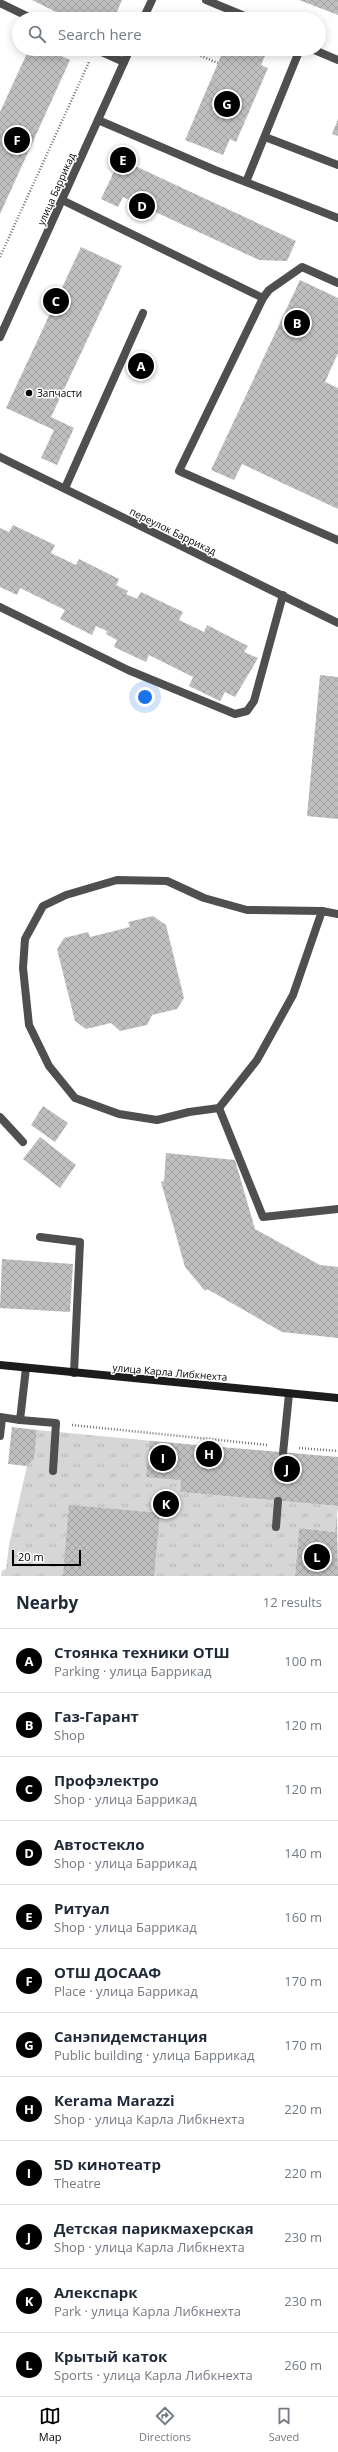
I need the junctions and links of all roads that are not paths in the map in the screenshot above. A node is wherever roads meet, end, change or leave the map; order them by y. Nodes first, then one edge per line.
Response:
1 (152, 0) edge
2 (206, 0) edge
3 (0, 3) edge
4 (19, 12) edge
5 (146, 12) edge
6 (235, 12) edge
7 (326, 55) edge
8 (103, 56) edge
9 (127, 56) edge
10 (297, 56) edge
11 (338, 60) edge
12 (124, 62) junction
13 (98, 120) junction
14 (265, 137) junction
15 (338, 165) edge
16 (246, 182) junction
17 (62, 200) junction
18 (338, 218) edge
19 (338, 283) edge
20 (263, 298) junction
21 (143, 313) dead end
22 (3, 321) edge
23 (0, 338) edge
24 (0, 457) edge
25 (65, 488) junction
26 (338, 540) edge
27 (283, 595) junction
28 (0, 607) edge
29 (338, 622) edge
30 (322, 911) junction
31 (338, 914) edge
32 (219, 1108) junction
33 (0, 1117) edge
34 (23, 1142) dead end
35 (338, 1209) edge
36 (40, 1237) dead end
37 (0, 1365) edge
38 (26, 1368) junction
39 (74, 1373) junction
40 (289, 1394) junction
41 (338, 1398) edge
42 (1, 1417) edge
43 (20, 1420) junction
44 (0, 1436) edge
45 (283, 1450) road end
46 (53, 1471) dead end
47 (278, 1501) dead end
48 (276, 1527) dead end

1 - 5 street
2 - 6 street
3 - 4 street
7 - 11 street
8 - 12 street
9 - 12 street, улица Баррикад
10 - 14 street
12 - 13 street, улица Баррикад
13 - 16 street
13 - 17 street, улица Баррикад
14 - 15 street
14 - 16 street
16 - 18 street
17 - 20 street
17 - 22 street, улица Баррикад
19 - 20 street
20 - 26 street
21 - 25 street
22 - 23 street, улица Баррикад
24 - 25 street, переулок Баррикад
25 - 27 street, переулок Баррикад
27 - 28 street
27 - 29 street, переулок Баррикад
30 - 31 street
30 - 32 street
30 - 32 street
32 - 35 street
33 - 34 street
36 - 39 street
37 - 38 main road, улица Карла Либкнехта
38 - 39 main road, улица Карла Либкнехта
38 - 43 street
39 - 40 main road, улица Карла Либкнехта
40 - 41 main road, улица Карла Либкнехта
40 - 45 street
42 - 43 street
42 - 44 street
43 - 46 street
47 - 48 street

